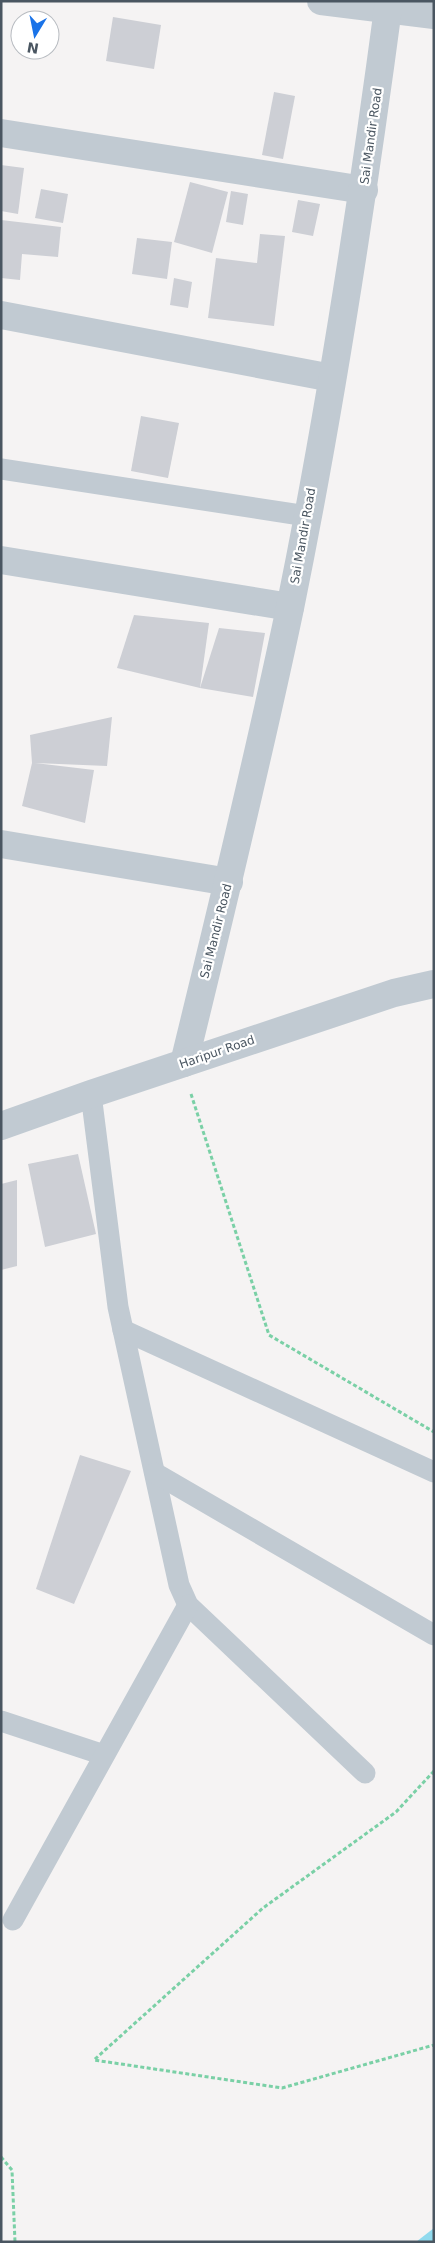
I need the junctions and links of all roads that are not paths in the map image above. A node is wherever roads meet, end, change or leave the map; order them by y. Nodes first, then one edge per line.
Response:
1 (321, 1) edge
2 (388, 6) edge
3 (434, 15) edge
4 (1, 133) edge
5 (364, 190) junction
6 (1, 315) edge
7 (332, 378) junction
8 (1, 469) edge
9 (306, 516) junction
10 (1, 560) edge
11 (290, 607) junction
12 (1, 844) edge
13 (229, 882) junction
14 (434, 984) edge
15 (184, 1063) junction
16 (91, 1094) junction
17 (1, 1126) edge
18 (123, 1330) junction
19 (434, 1472) edge
20 (155, 1473) junction
21 (188, 1605) junction
22 (434, 1635) edge
23 (1, 1721) edge
24 (104, 1755) junction
25 (365, 1772) dead end
26 (13, 1920) dead end

1 - 2 street
2 - 3 street
2 - 5 street, Sai Mandir Road
4 - 5 street
5 - 7 street, Sai Mandir Road
6 - 7 street
7 - 9 street, Sai Mandir Road
8 - 9 lane
9 - 11 street, Sai Mandir Road
10 - 11 street
11 - 13 street, Sai Mandir Road
12 - 13 street
13 - 15 street, Sai Mandir Road
14 - 15 street, Haripur Road
15 - 16 street, Haripur Road
16 - 17 street, Haripur Road
16 - 18 lane
18 - 19 lane
18 - 20 lane
20 - 21 lane
20 - 22 lane
21 - 24 lane
21 - 25 lane
23 - 24 lane
24 - 26 lane

